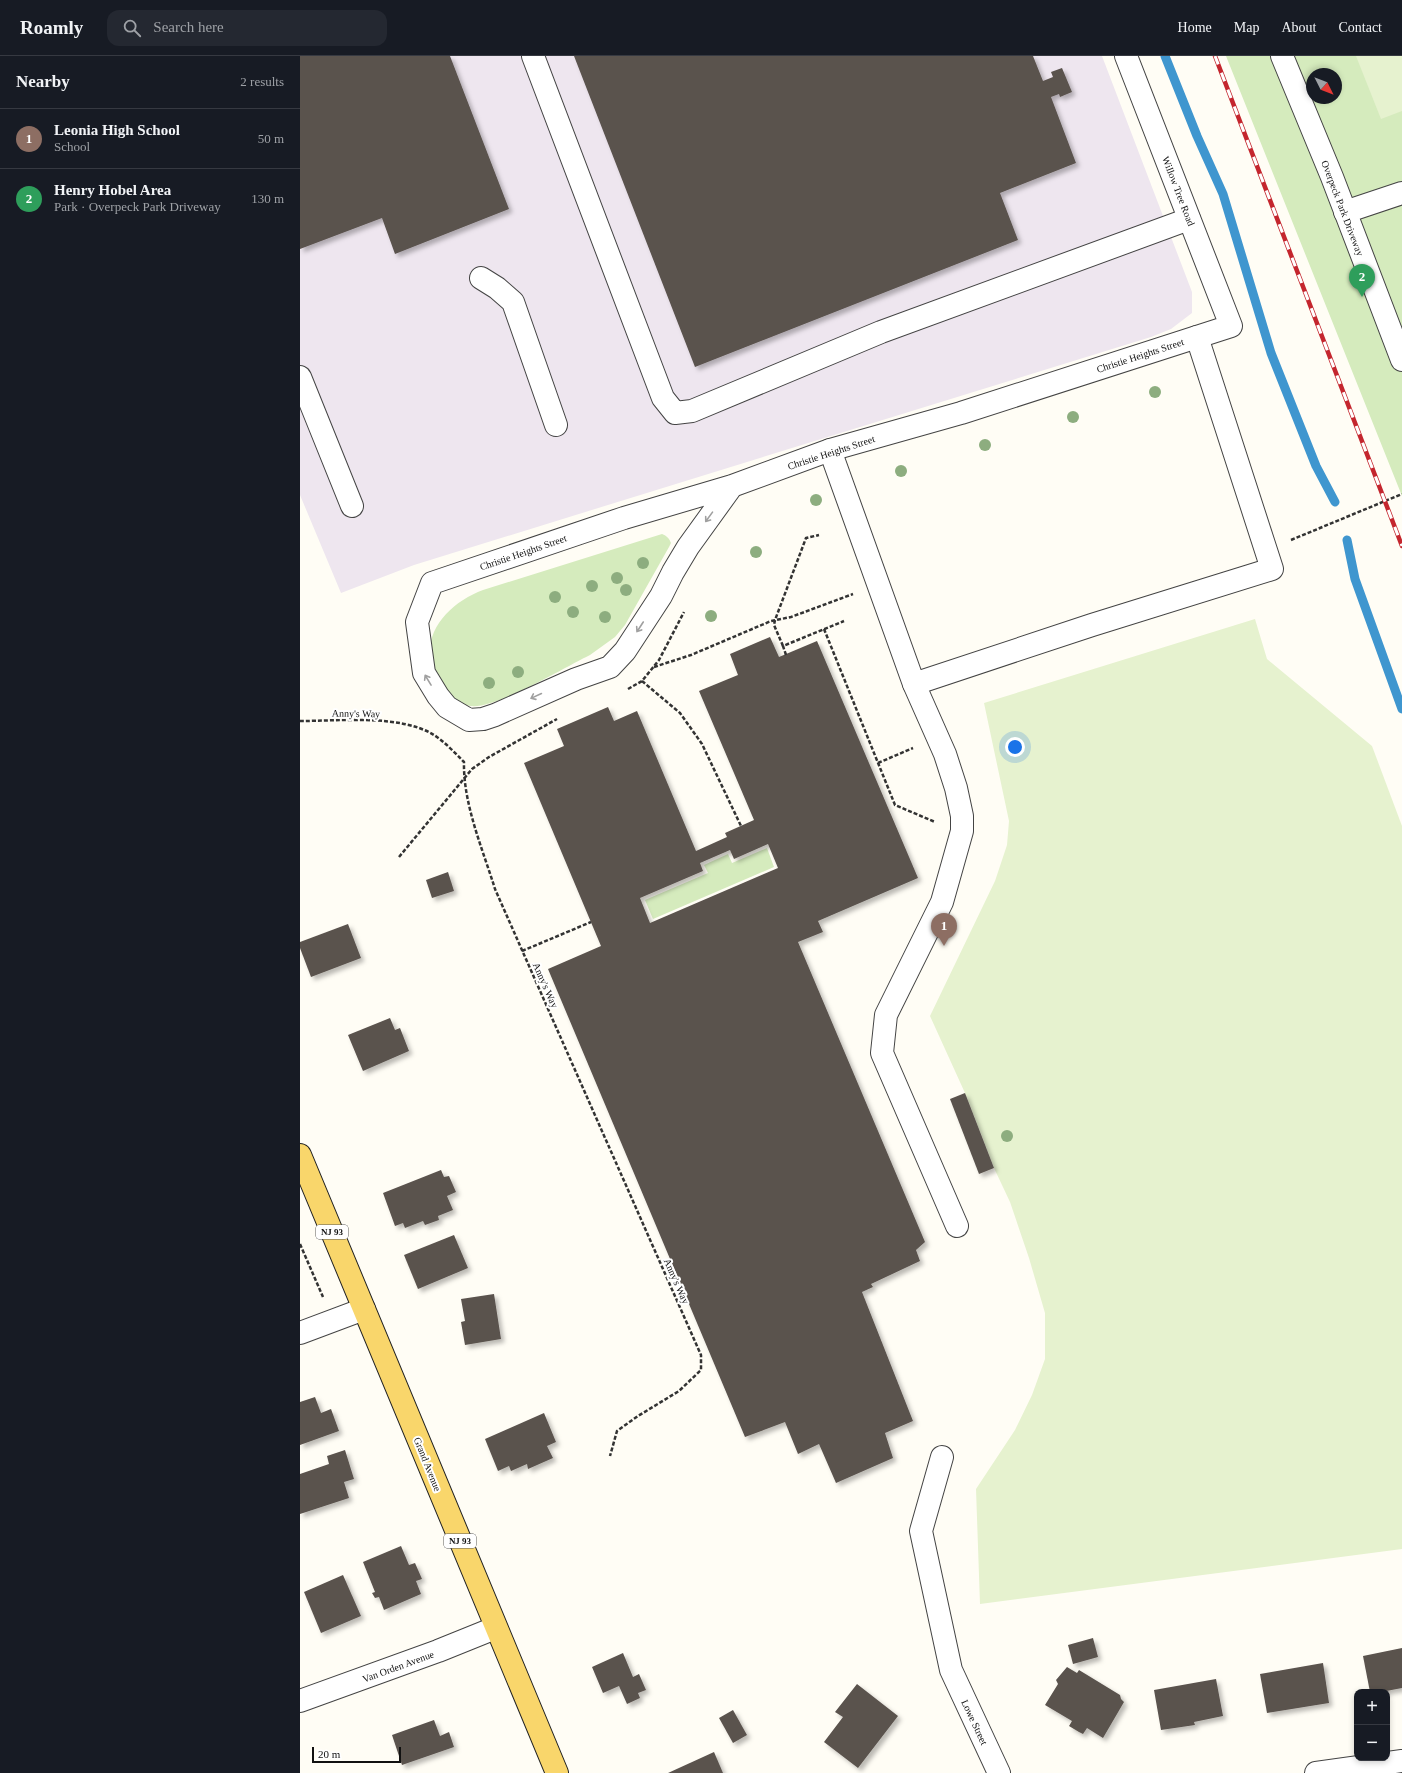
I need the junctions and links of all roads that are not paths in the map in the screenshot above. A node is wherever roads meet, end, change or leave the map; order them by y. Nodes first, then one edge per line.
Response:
1 (533, 56) edge
2 (1126, 56) edge
3 (1282, 56) edge
4 (1402, 193) edge
5 (1345, 212) junction
6 (1189, 219) junction
7 (481, 278) dead end
8 (1232, 326) joint
9 (1197, 337) junction
10 (1402, 360) edge
11 (300, 378) edge
12 (556, 425) dead end
13 (830, 450) junction
14 (732, 486) junction
15 (352, 506) dead end
16 (914, 684) junction
17 (300, 1155) edge
18 (957, 1226) dead end
19 (364, 1309) junction
20 (300, 1333) edge
21 (942, 1457) dead end
22 (496, 1628) junction
23 (300, 1701) edge
24 (1402, 1761) edge
25 (557, 1773) edge
26 (999, 1773) edge
27 (1316, 1773) edge

1 - 6 street
2 - 6 street, Willow Tree Road
3 - 5 street, Overpeck Park Driveway
4 - 5 street
5 - 10 street, Overpeck Park Driveway
6 - 8 street, Willow Tree Road
7 - 12 street
8 - 9 street, Christie Heights Street
9 - 13 street, Christie Heights Street
9 - 16 street
11 - 15 street
13 - 14 street, Christie Heights Street
13 - 16 street
14 -> 14 street, Christie Heights Street
16 - 18 street
17 - 19 main road, Grand Avenue / NJ 93
19 - 20 street
19 - 22 main road, Grand Avenue / NJ 93
21 - 26 street, Lowe Street
22 - 23 street, Van Orden Avenue
22 - 25 main road, Grand Avenue / NJ 93
24 - 27 street

